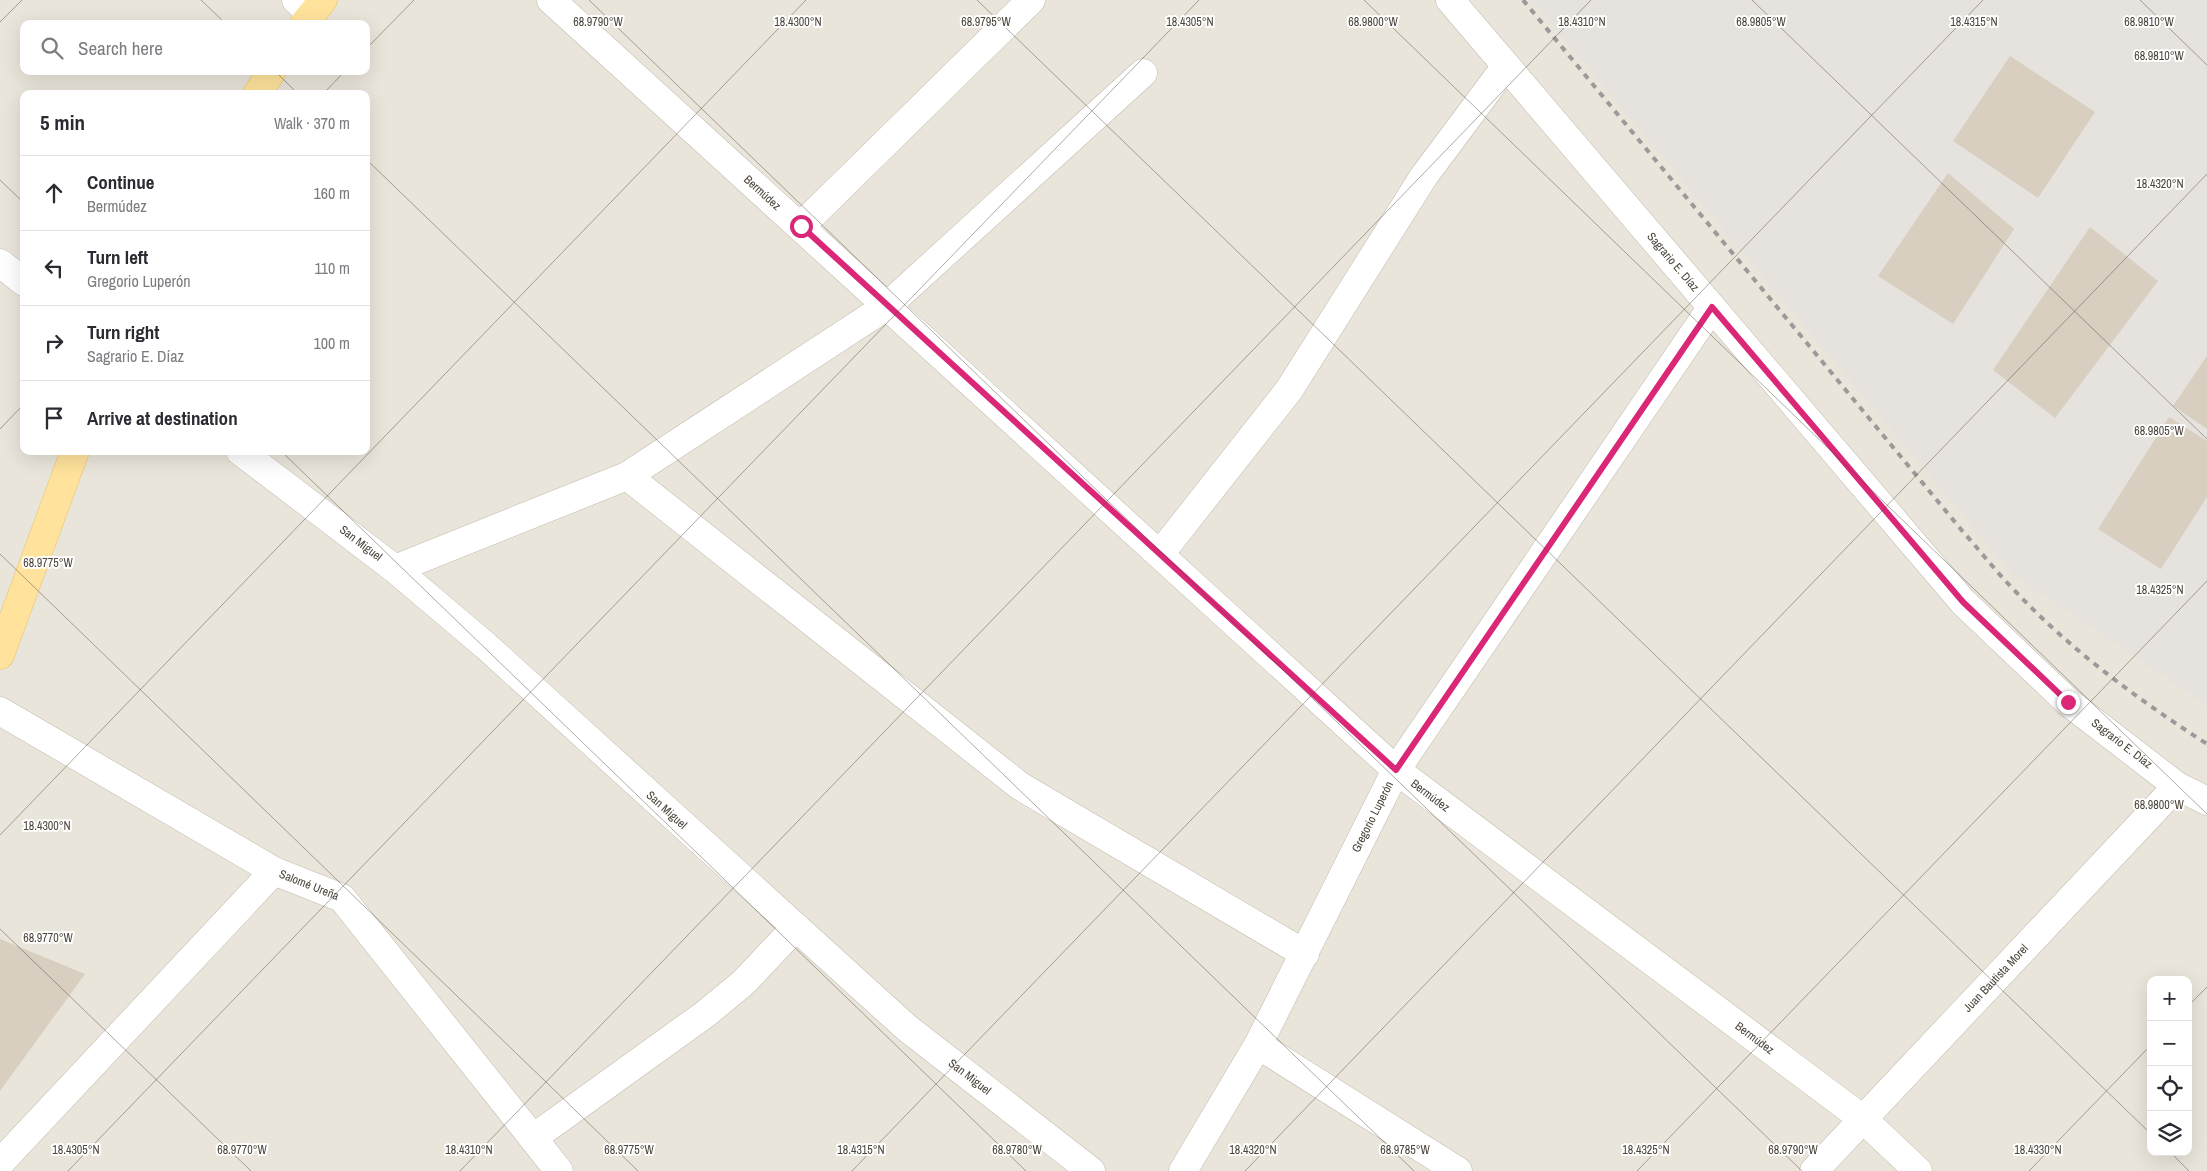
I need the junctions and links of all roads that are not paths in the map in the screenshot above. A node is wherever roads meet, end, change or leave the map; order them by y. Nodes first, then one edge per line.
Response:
1 (551, 0) edge
2 (1031, 0) edge
3 (1450, 0) edge
4 (1506, 66) junction
5 (1143, 72) dead end
6 (269, 75) edge
7 (260, 90) edge
8 (801, 226) junction
9 (0, 263) edge
10 (20, 279) edge
11 (887, 306) junction
12 (1712, 307) junction
13 (74, 455) edge
14 (245, 455) edge
15 (627, 476) junction
16 (1160, 554) junction
17 (395, 569) junction
18 (0, 655) edge
19 (0, 711) edge
20 (1396, 770) junction
21 (2177, 786) junction
22 (2207, 801) edge
23 (274, 871) junction
24 (796, 927) junction
25 (1305, 954) junction
26 (1258, 1046) junction
27 (1863, 1119) junction
28 (533, 1138) junction
29 (0, 1163) edge
30 (10, 1171) edge
31 (559, 1171) edge
32 (1091, 1171) edge
33 (1183, 1171) edge
34 (1458, 1171) edge
35 (1814, 1171) edge
36 (1918, 1171) edge

1 - 8 street, Bermúdez
2 - 8 street
3 - 4 street, Sagrario E. Díaz
4 - 12 street, Sagrario E. Díaz
4 - 16 street
5 - 11 street
6 - 7 main road
8 - 11 street, Bermúdez
9 - 10 street
11 - 15 street
11 - 16 street, Bermúdez
12 - 20 street, Gregorio Luperón
12 - 21 street, Sagrario E. Díaz
13 - 18 main road
14 - 17 street, San Miguel
15 - 17 street
15 - 25 street
16 - 20 street, Bermúdez
17 - 24 street, San Miguel
19 - 23 street, Salomé Ureña
20 - 25 street, Gregorio Luperón
20 - 27 street, Bermúdez
21 - 22 street, Sagrario E. Díaz
21 - 27 street, Juan Bautista Morel
23 - 28 street, Salomé Ureña
23 - 29 street
24 - 28 street
24 - 32 street, San Miguel
25 - 26 street, Gregorio Luperón
26 - 33 street, Gregorio Luperón
26 - 34 street
27 - 35 street, Juan Bautista Morel
27 - 36 street, Bermúdez
28 - 31 street, Salomé Ureña
29 - 30 street

